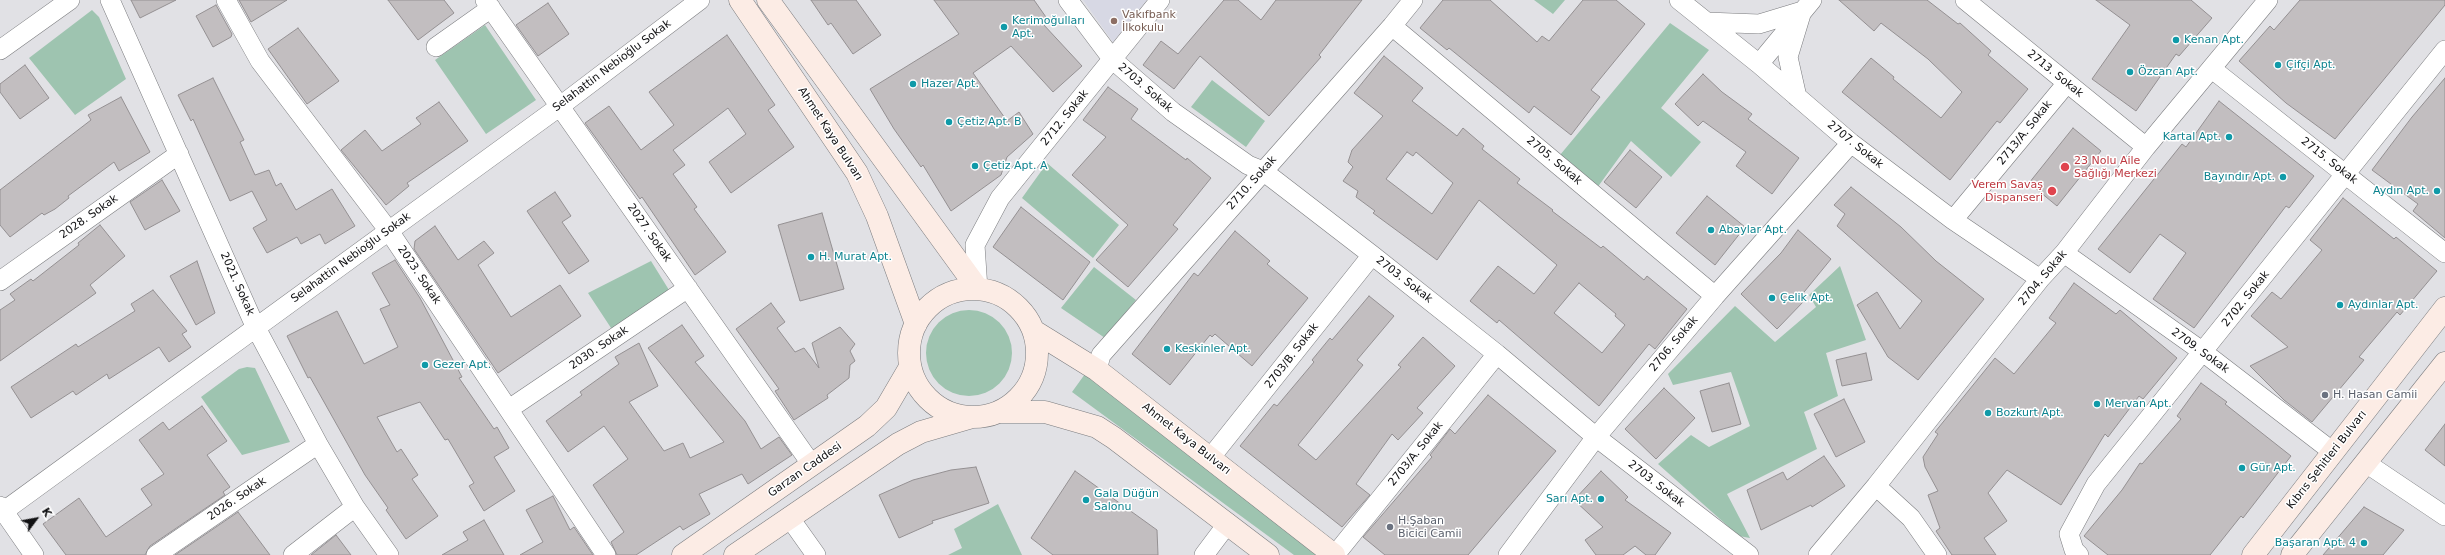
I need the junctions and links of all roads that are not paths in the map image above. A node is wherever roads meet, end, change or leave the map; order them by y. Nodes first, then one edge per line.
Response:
1 (70, 0) edge
2 (110, 0) edge
3 (226, 0) edge
4 (700, 0) edge
5 (740, 0) edge
6 (768, 0) edge
7 (1068, 0) edge
8 (1160, 0) edge
9 (1413, 0) edge
10 (1679, 0) edge
11 (1965, 0) edge
12 (2262, 2) edge
13 (488, 4) edge
14 (1807, 6) edge
15 (1706, 22) junction
16 (1392, 26) junction
17 (1, 46) edge
18 (436, 47) dead end
19 (2445, 50) edge
20 (1113, 60) junction
21 (1759, 64) junction
22 (2212, 69) junction
23 (2066, 83) junction
24 (1797, 97) junction
25 (559, 107) junction
26 (1851, 142) junction
27 (2146, 147) junction
28 (179, 154) junction
29 (1263, 171) junction
30 (2345, 174) junction
31 (1953, 220) junction
32 (389, 230) junction
33 (2064, 253) junction
34 (2445, 253) edge
35 (1372, 255) junction
36 (2040, 279) junction
37 (0, 280) edge
38 (688, 288) junction
39 (978, 289) junction
40 (1715, 296) junction
41 (2445, 308) edge
42 (916, 324) junction
43 (255, 326) junction
44 (1034, 331) junction
45 (2203, 352) junction
46 (1497, 354) junction
47 (2445, 363) edge
48 (910, 367) junction
49 (1097, 370) junction
50 (509, 409) junction
51 (1001, 412) junction
52 (969, 418) junction
53 (1596, 437) junction
54 (318, 444) junction
55 (2333, 452) junction
56 (1211, 457) junction
57 (2366, 463) junction
58 (812, 465) junction
59 (1876, 486) junction
60 (355, 507) junction
61 (1, 510) edge
62 (2445, 516) edge
63 (789, 517) junction
64 (1228, 523) junction
65 (34, 555) edge
66 (156, 555) edge
67 (293, 555) edge
68 (389, 555) edge
69 (606, 555) edge
70 (682, 555) edge
71 (735, 555) edge
72 (816, 555) edge
73 (1204, 555) edge
74 (1268, 555) edge
75 (1335, 555) edge
76 (1508, 555) edge
77 (1749, 555) edge
78 (1818, 555) edge
79 (1937, 555) edge
80 (2080, 555) edge
81 (2253, 555) edge
82 (2292, 555) edge

1 - 17 street
2 - 28 street, 2021. Sokak
3 - 32 street, 2023. Sokak
4 - 25 street, Selahattin Nebioğlu Sokak
5 - 42 main road, Ahmet Kaya Bulvarı
6 - 39 main road
7 - 20 street, 2703. Sokak
8 - 20 street, 2712. Sokak
9 - 16 street, 2710. Sokak
10 - 15 street, 2707. Sokak
11 - 23 street, 2713. Sokak
12 - 22 street, 2704. Sokak
13 - 18 street
13 - 25 street, 2027. Sokak
14 - 15 street
14 - 21 street
14 - 24 street
15 - 21 street, 2707. Sokak
16 - 29 street, 2710. Sokak
16 - 40 street, 2705. Sokak
19 - 30 street, 2702. Sokak
20 - 29 street, 2703. Sokak
20 - 39 street, 2712. Sokak
21 - 24 street, 2707. Sokak
22 - 27 street, 2704. Sokak
22 - 30 street, 2715. Sokak
23 - 27 street, 2713. Sokak
23 - 31 street, 2713/A. Sokak
24 - 26 street, 2707. Sokak
25 - 32 street, Selahattin Nebioğlu Sokak
25 - 38 street, 2027. Sokak
26 - 31 street, 2707. Sokak
26 - 40 street, 2706. Sokak
27 - 33 street, 2704. Sokak
28 - 37 street, 2028. Sokak
28 - 43 street, 2021. Sokak
29 - 35 street, 2703. Sokak
29 - 49 street, 2710. Sokak
30 - 34 street, 2715. Sokak
30 - 45 street, 2702. Sokak
31 - 36 street, 2707. Sokak
32 - 43 street, Selahattin Nebioğlu Sokak
32 - 50 street, 2023. Sokak
33 - 36 street, 2704. Sokak
33 - 45 street, 2709. Sokak
35 - 46 street, 2703. Sokak
35 - 56 street, 2703/B. Sokak
36 - 59 street, 2704. Sokak
38 - 50 street, 2030. Sokak
38 - 58 street, 2027. Sokak
39 - 42 main road
39 - 44 main road
40 - 53 street, 2706. Sokak
41 - 55 main road, Kıbrıs Şehitleri Bulvarı
42 - 48 main road
43 - 54 street, 2021. Sokak
43 - 61 street, Selahattin Nebioğlu Sokak
44 - 49 main road, Ahmet Kaya Bulvarı
44 - 51 main road
45 - 55 street, 2709. Sokak
45 - 80 street, 2702. Sokak
46 - 53 street, 2703. Sokak
46 - 75 street, 2703/A. Sokak
47 - 57 main road
48 - 52 main road
48 - 58 main road, Garzan Caddesi
49 - 56 main road, Ahmet Kaya Bulvarı
50 - 69 street, 2023. Sokak
51 - 52 main road
51 - 64 main road
52 - 63 main road
53 - 76 street, 2706. Sokak
53 - 77 street, 2703. Sokak
54 - 60 street, 2021. Sokak
54 - 66 street, 2026. Sokak
55 - 81 main road, Kıbrıs Şehitleri Bulvarı
56 - 75 main road, Ahmet Kaya Bulvarı
57 - 62 street
57 - 82 main road
58 - 70 main road, Garzan Caddesi
59 - 78 street, 2704. Sokak
59 - 79 street
60 - 67 street
60 - 68 street, 2021. Sokak
61 - 65 street
63 - 71 main road
63 - 72 street
64 - 73 street
64 - 74 main road

